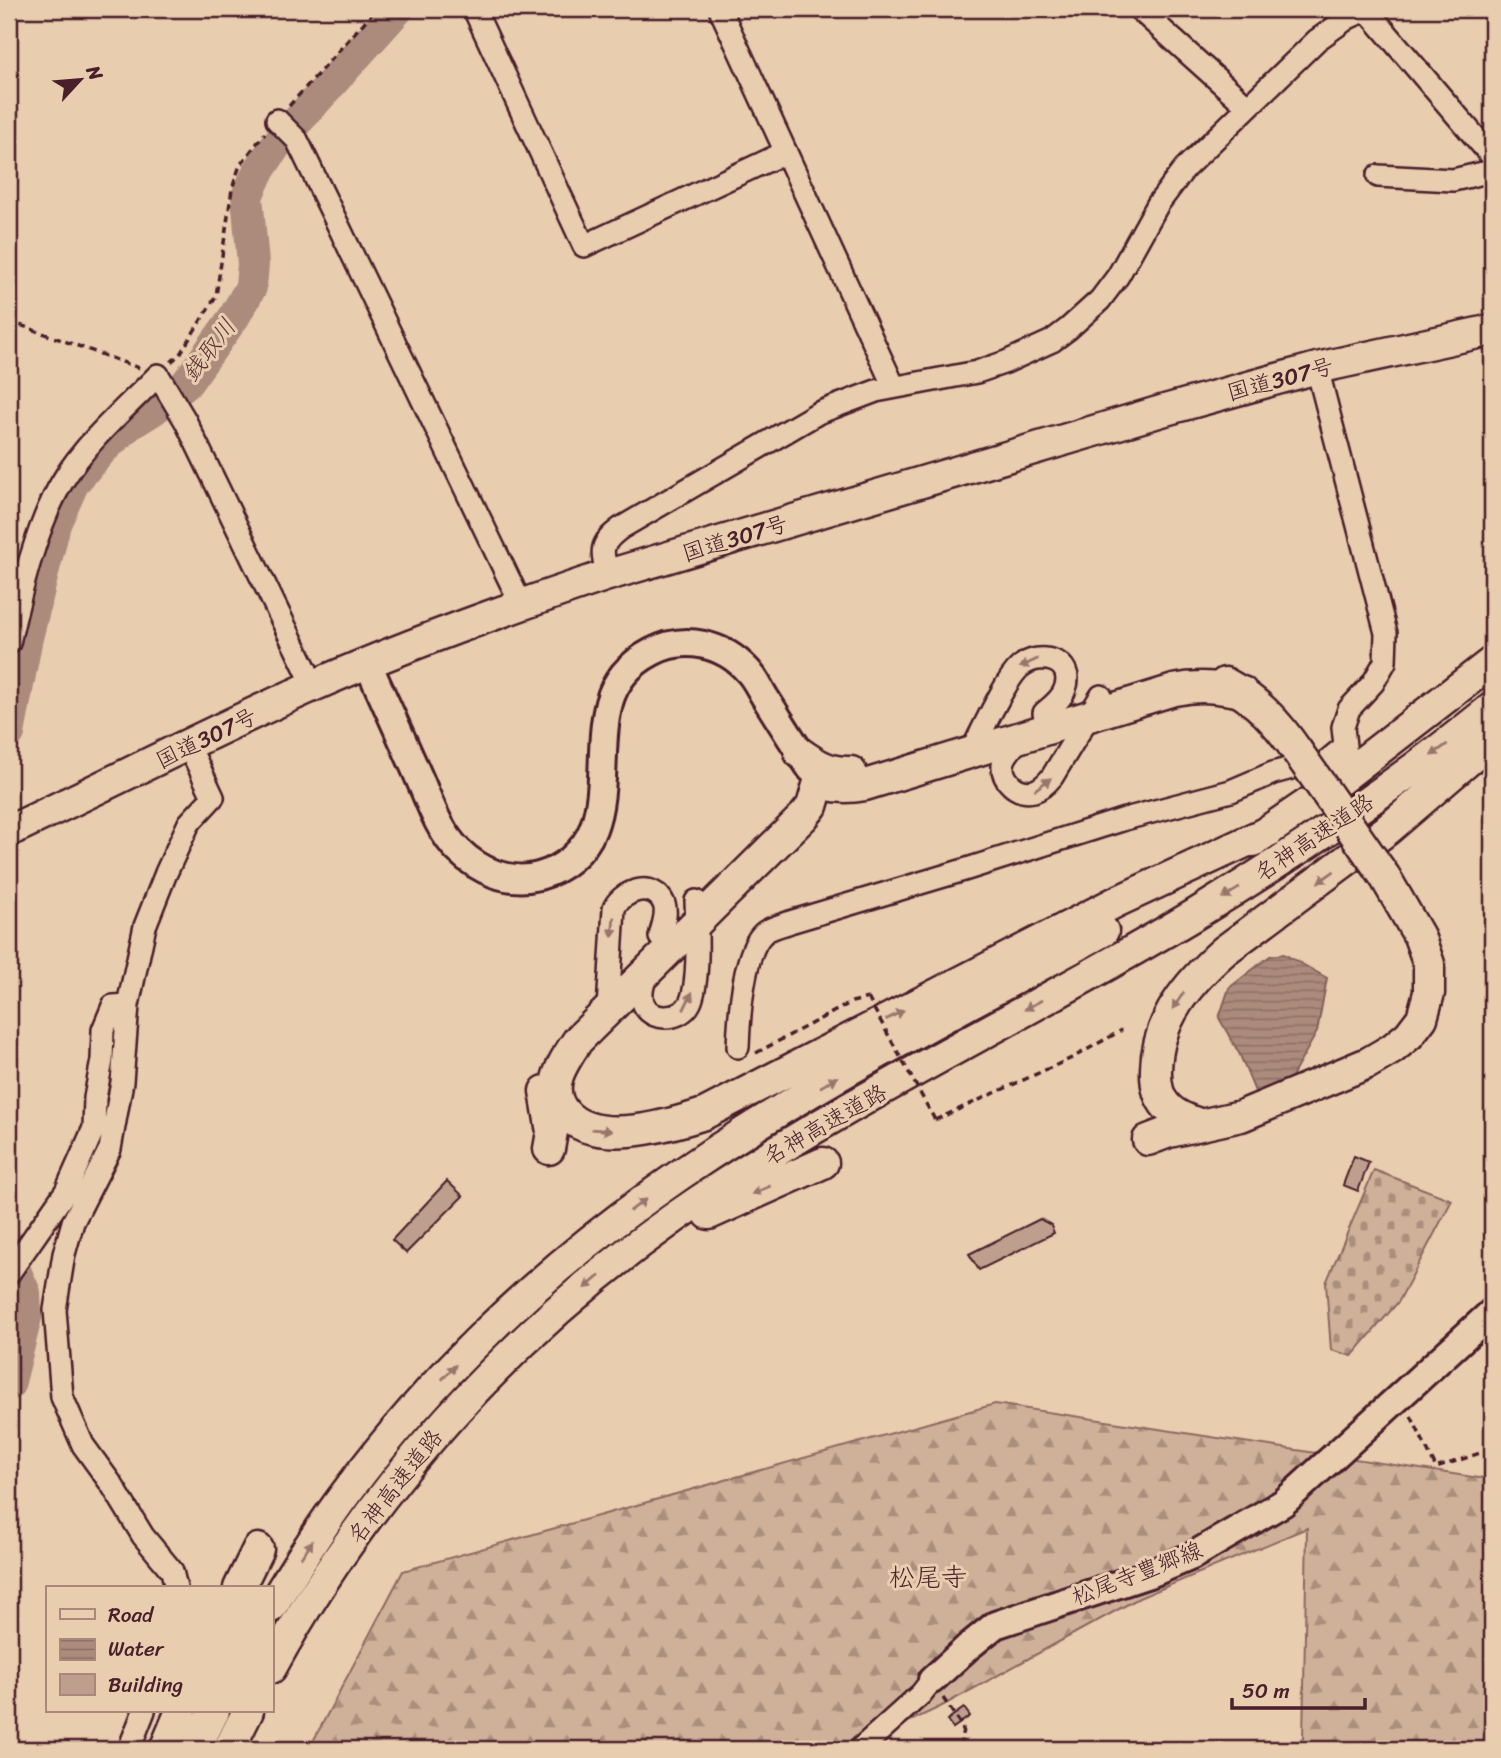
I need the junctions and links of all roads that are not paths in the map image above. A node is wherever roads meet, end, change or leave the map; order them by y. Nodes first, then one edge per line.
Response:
1 (474, 9) edge
2 (720, 9) edge
3 (1139, 9) edge
4 (1367, 9) edge
5 (1248, 107) junction
6 (277, 120) road end
7 (786, 152) junction
8 (1492, 153) edge
9 (1492, 171) edge
10 (1378, 176) dead end
11 (1492, 330) edge
12 (1317, 368) junction
13 (894, 387) junction
14 (608, 575) junction
15 (521, 604) junction
16 (9, 643) edge
17 (1492, 662) edge
18 (368, 664) junction
19 (314, 686) junction
20 (1094, 706) junction
21 (1492, 708) edge
22 (1044, 713) junction
23 (1022, 736) junction
24 (1492, 740) edge
25 (976, 743) junction
26 (189, 746) junction
27 (800, 753) junction
28 (819, 782) junction
29 (13, 829) edge
30 (1269, 831) junction
31 (696, 911) junction
32 (660, 937) junction
33 (647, 971) junction
34 (609, 998) junction
35 (128, 1005) junction
36 (738, 1047) road end
37 (1199, 1124) junction
38 (1148, 1140) dead end
39 (549, 1149) dead end
40 (823, 1163) dead end
41 (618, 1261) junction
42 (9, 1273) edge
43 (1492, 1312) edge
44 (258, 1549) dead end
45 (176, 1586) edge
46 (240, 1586) edge
47 (273, 1604) edge
48 (273, 1665) edge
49 (932, 1680) joint
50 (144, 1712) edge
51 (181, 1712) edge
52 (214, 1712) edge
53 (248, 1712) edge
54 (129, 1749) edge
55 (165, 1749) edge
56 (195, 1749) edge
57 (229, 1749) edge
58 (860, 1749) edge

1 - 7 street
2 - 7 street
3 - 5 street
4 - 5 street
4 - 8 street
5 - 13 street
6 - 15 street
7 - 13 street
9 - 10 street
11 - 12 highway, 国道307号
12 - 14 highway, 国道307号
12 - 36 street
13 - 14 street
14 - 15 highway, 国道307号
15 - 18 highway, 国道307号
16 - 19 street
17 - 30 highway, 名神高速道路
18 - 19 highway, 国道307号
18 - 27 main road
19 - 26 highway, 国道307号
20 - 22 highway
20 - 23 highway
23 -> 20 street
20 - 37 highway, bridge
21 -> 41 highway, 名神高速道路
22 - 25 highway
22 -> 25 street
23 - 25 highway
24 -> 37 highway
25 - 27 highway
25 - 28 highway
26 - 29 highway, 国道307号
26 - 35 street
27 - 28 main road
27 - 31 highway
28 - 31 highway
34 -> 30 highway
47 -> 30 highway, 名神高速道路
31 - 32 highway
31 - 33 highway
33 -> 31 street
32 - 34 highway
32 -> 34 street
33 - 34 highway
34 - 39 highway
35 - 42 street
35 - 45 street
37 - 38 highway
40 -> 41 highway
41 -> 48 highway, 名神高速道路
43 - 49 main road, 松尾寺豊郷線
44 - 46 highway
49 - 58 street
50 - 54 street
51 - 55 highway
52 - 56 highway
53 - 57 highway

